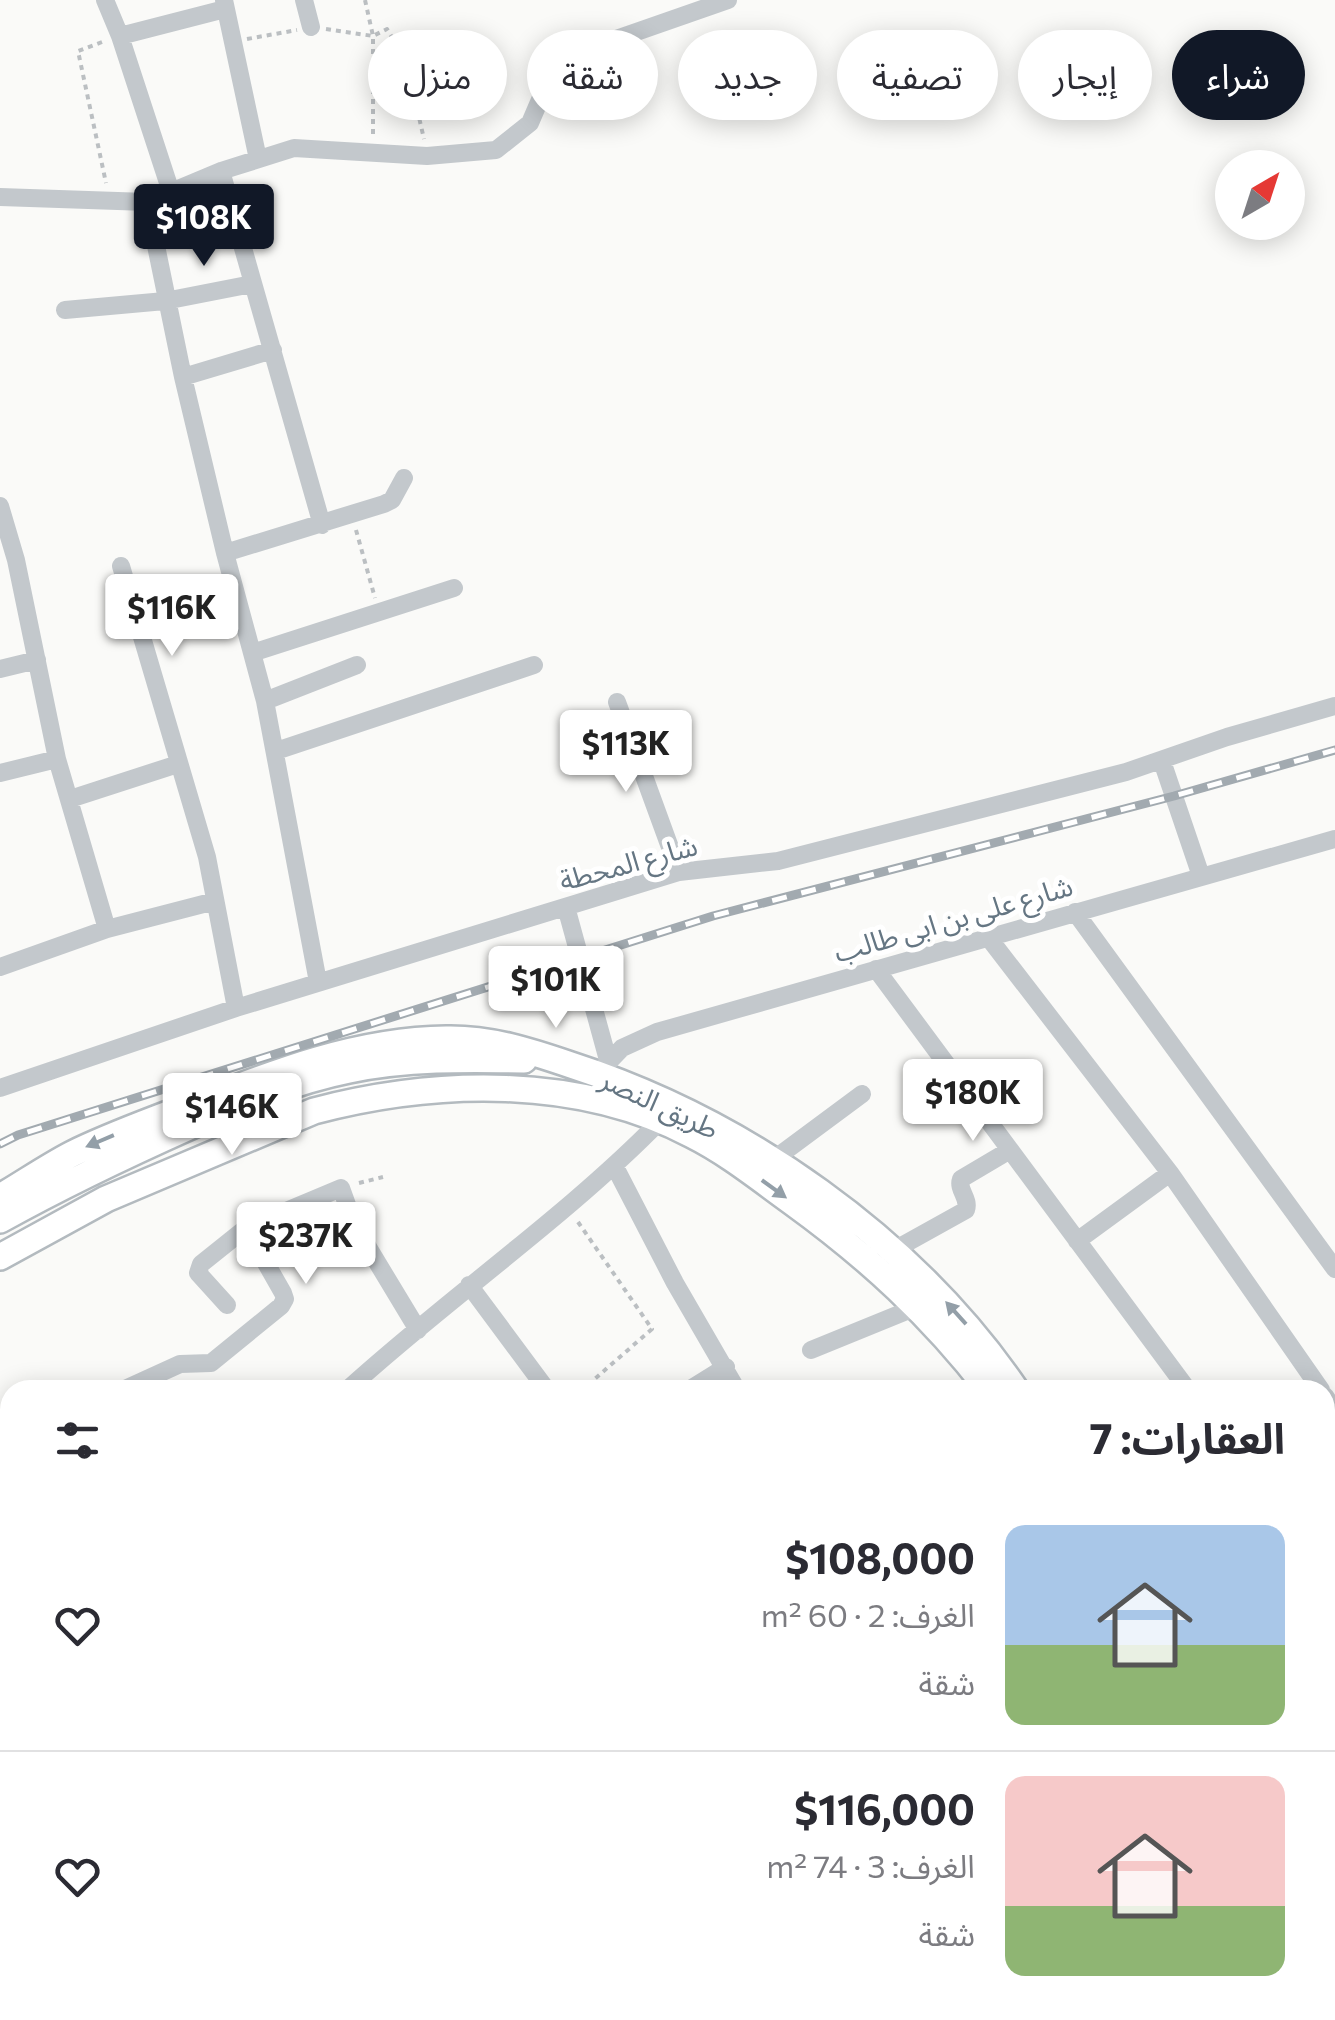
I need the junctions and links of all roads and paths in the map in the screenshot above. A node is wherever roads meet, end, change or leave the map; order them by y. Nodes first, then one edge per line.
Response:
1 (105, 0) edge
2 (304, 0) edge
3 (365, 0) edge
4 (728, 0) edge
5 (225, 4) edge
6 (311, 27) junction
7 (372, 30) edge
8 (368, 35) edge
9 (120, 36) junction
10 (233, 42) junction
11 (372, 120) edge
12 (420, 120) edge
13 (372, 154) junction
14 (428, 156) junction
15 (258, 159) junction
16 (221, 170) junction
17 (171, 192) junction
18 (0, 197) edge
19 (110, 202) junction
20 (147, 202) junction
21 (252, 284) junction
22 (166, 300) junction
23 (65, 310) dead end
24 (273, 350) junction
25 (183, 378) junction
26 (404, 478) dead end
27 (0, 506) edge
28 (352, 516) junction
29 (322, 525) junction
30 (225, 554) junction
31 (8, 562) edge
32 (122, 566) dead end
33 (454, 588) dead end
34 (378, 611) junction
35 (252, 653) junction
36 (37, 660) junction
37 (357, 664) dead end
38 (534, 665) dead end
39 (0, 669) edge
40 (265, 701) junction
41 (617, 702) dead end
42 (1335, 706) edge
43 (276, 751) junction
44 (57, 759) junction
45 (1162, 761) junction
46 (178, 764) junction
47 (0, 773) edge
48 (70, 799) junction
49 (1335, 839) edge
50 (679, 872) junction
51 (1201, 876) junction
52 (215, 900) junction
53 (566, 906) junction
54 (1075, 912) junction
55 (107, 929) junction
56 (988, 937) junction
57 (0, 967) edge
58 (876, 969) junction
59 (318, 982) junction
60 (236, 1008) junction
61 (559, 1061) junction
62 (603, 1067) junction
63 (466, 1068) junction
64 (0, 1088) edge
65 (862, 1094) dead end
66 (660, 1120) junction
67 (1010, 1150) junction
68 (773, 1160) junction
69 (615, 1167) junction
70 (1170, 1172) junction
71 (383, 1176) dead end
72 (341, 1188) junction
73 (0, 1197) edge
74 (566, 1206) junction
75 (0, 1220) edge
76 (246, 1228) junction
77 (1077, 1240) junction
78 (0, 1241) edge
79 (894, 1250) junction
80 (0, 1256) edge
81 (1335, 1269) edge
82 (469, 1285) junction
83 (227, 1306) dead end
84 (919, 1306) junction
85 (418, 1330) junction
86 (812, 1350) dead end
87 (726, 1367) junction
88 (146, 1380) edge
89 (359, 1380) edge
90 (540, 1380) edge
91 (593, 1380) edge
92 (705, 1380) edge
93 (732, 1380) edge
94 (981, 1380) edge
95 (1009, 1380) edge
96 (1181, 1380) edge
97 (1314, 1380) edge

1 - 9 street
2 - 6 street
3 - 7 path
4 - 14 street
5 - 9 street
5 - 10 street
6 - 8 path
6 - 10 path
9 - 17 street
9 - 19 path
10 - 15 street
11 - 13 path
12 - 14 path
13 - 14 street
13 - 15 street
15 - 16 street
16 - 17 street
16 - 21 street
17 - 20 street
18 - 19 street
19 - 20 street
20 - 22 street
21 - 22 street
21 - 24 street
22 - 23 street
22 - 25 street
24 - 25 street
24 - 29 street
25 - 30 street
26 - 28 street
27 - 31 street
28 - 29 street
28 - 34 path
29 - 30 street
30 - 35 street
31 - 36 street
32 - 46 street
33 - 34 street
34 - 35 street
35 - 40 street
36 - 39 street
36 - 44 street
37 - 40 street
38 - 43 street
40 - 43 street
41 - 50 street
42 - 45 street, شارع المحطة
43 - 59 street
44 - 47 street
44 - 48 street
45 - 50 street, شارع المحطة
45 - 51 street
46 - 48 street
46 - 52 street
48 - 55 street
49 - 51 street, شارع على بن ابى طالب
50 - 53 street, شارع المحطة
51 - 54 street, شارع على بن ابى طالب
52 - 55 street
52 - 60 street
53 - 59 street, شارع المحطة
53 - 62 street
54 - 56 street, شارع على بن ابى طالب
54 - 81 street
55 - 57 street
56 - 58 street, شارع على بن ابى طالب
56 - 70 street
58 - 62 street, شارع على بن ابى طالب
58 - 67 street
59 - 60 street, شارع المحطة
60 - 64 street, شارع المحطة
61 - 62 street, طريق النصر
61 - 63 street
61 -> 73 street, طريق النصر
62 - 68 street, طريق النصر
63 - 66 street
63 - 75 street
63 - 78 street
65 - 68 street
66 - 69 street
66 - 80 street, طريق النصر
66 -> 84 street, طريق النصر
67 - 77 street
67 - 79 street
68 - 79 street, طريق النصر
69 - 74 street
69 - 87 street
70 - 77 street
70 - 97 street
71 - 72 path
72 - 76 street
72 - 85 street
74 - 82 street
74 - 91 path
76 - 83 street
76 - 88 street
77 - 96 street
95 -> 79 street, طريق النصر
82 - 85 street
82 - 90 street
84 - 86 street
84 - 94 street, طريق النصر
85 - 89 street
87 - 92 street
87 - 93 street

